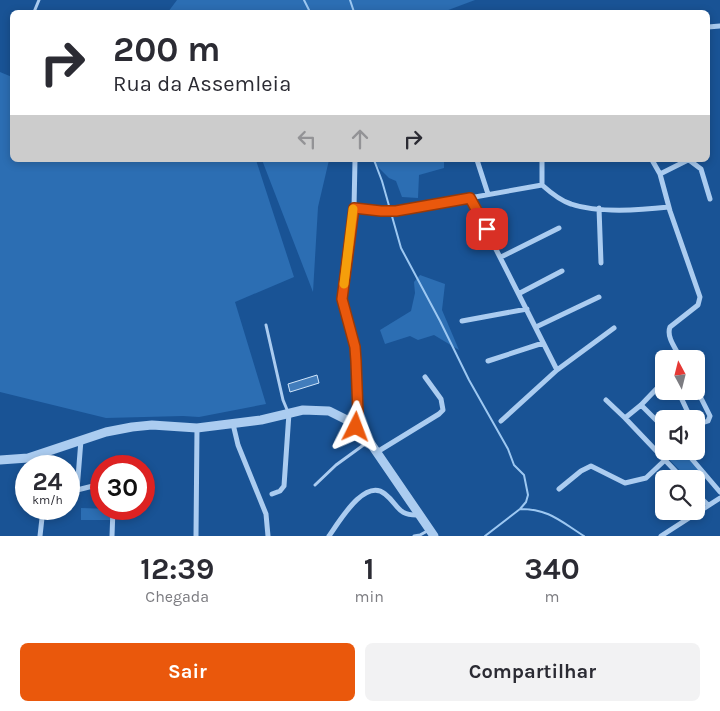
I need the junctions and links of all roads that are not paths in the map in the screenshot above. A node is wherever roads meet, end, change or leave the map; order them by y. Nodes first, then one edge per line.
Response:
1 (355, 162) edge
2 (478, 162) edge
3 (542, 162) edge
4 (653, 162) edge
5 (685, 162) edge
6 (692, 162) edge
7 (660, 174) junction
8 (542, 185) junction
9 (488, 194) junction
10 (470, 198) junction
11 (710, 199) dead end
12 (669, 207) junction
13 (354, 208) junction
14 (598, 208) junction
15 (559, 228) dead end
16 (501, 257) junction
17 (601, 263) dead end
18 (562, 271) dead end
19 (520, 294) junction
20 (599, 298) dead end
21 (527, 309) junction
22 (462, 321) dead end
23 (266, 326) dead end
24 (536, 327) junction
25 (614, 328) dead end
26 (543, 343) junction
27 (676, 350) edge
28 (488, 361) dead end
29 (556, 370) junction
30 (425, 377) dead end
31 (655, 391) edge
32 (606, 400) dead end
33 (702, 400) edge
34 (642, 406) junction
35 (289, 413) junction
36 (625, 418) junction
37 (655, 419) edge
38 (501, 421) dead end
39 (705, 422) edge
40 (233, 424) junction
41 (356, 427) junction
42 (197, 428) junction
43 (81, 440) junction
44 (369, 441) junction
45 (655, 446) edge
46 (377, 452) junction
47 (80, 457) edge
48 (0, 460) edge
49 (665, 460) joint
50 (692, 460) edge
51 (674, 470) edge
52 (315, 485) dead end
53 (559, 489) dead end
54 (720, 492) edge
55 (272, 494) dead end
56 (720, 498) edge
57 (705, 502) edge
58 (708, 505) junction
59 (419, 515) junction
60 (42, 520) edge
61 (113, 520) edge
62 (432, 533) edge
63 (40, 536) edge
64 (112, 536) edge
65 (196, 536) edge
66 (268, 536) edge
67 (329, 536) edge
68 (414, 536) edge
69 (661, 536) edge

1 - 13 street
2 - 9 street
3 - 8 street
4 - 7 street
5 - 7 street
6 - 11 street
7 - 12 street
8 - 9 street
8 - 14 street
9 - 10 street
10 - 13 street
10 - 16 street
12 - 14 street
12 - 27 street
13 - 41 street
14 - 17 street
15 - 16 street
16 - 19 street
18 - 19 street
19 - 21 street
20 - 24 street
21 - 22 street
21 - 24 street
23 - 35 lane
24 - 26 street
25 - 29 street
26 - 28 street
26 - 29 street
29 - 38 street
30 - 46 street
31 - 34 street
32 - 36 street
33 - 39 street
34 - 36 street
34 - 37 street
35 - 40 street
35 - 41 street
35 - 55 street
36 - 45 street
40 - 42 street
40 - 66 street
41 - 44 street
42 - 43 street
42 - 65 street
43 - 47 street
43 - 48 street
44 - 46 street
44 - 52 lane
46 - 59 street
49 - 51 street
49 - 53 street
50 - 54 street
56 - 58 street
57 - 58 street
58 - 69 street
59 - 62 street
59 - 67 street
60 - 63 street
61 - 64 street
62 - 68 lane

